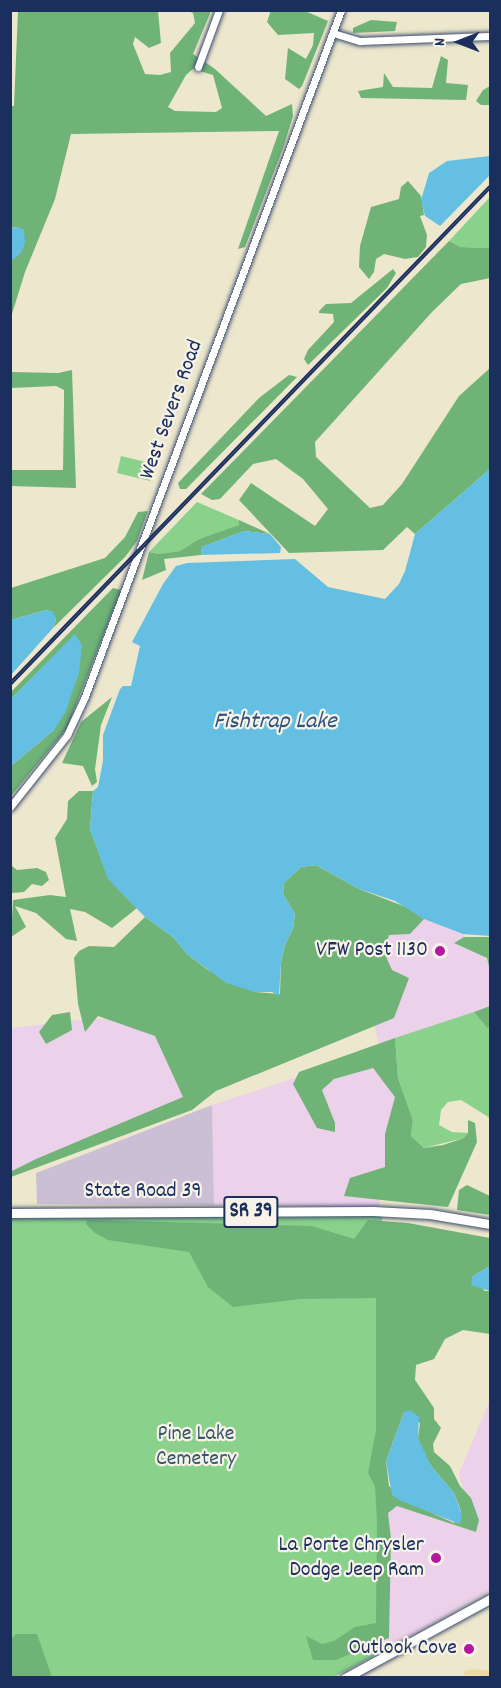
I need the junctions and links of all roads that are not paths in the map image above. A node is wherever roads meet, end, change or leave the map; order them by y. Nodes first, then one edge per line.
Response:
1 (219, 10) edge
2 (341, 10) edge
3 (333, 33) junction
4 (489, 36) edge
5 (198, 67) dead end
6 (10, 807) edge
7 (10, 1213) edge
8 (490, 1224) edge
9 (490, 1599) edge
10 (345, 1677) edge

1 - 5 street
2 - 3 street, West Severs Road
3 - 4 street
3 - 6 street, West Severs Road
7 - 8 main road, State Road 39 / SR 39
9 - 10 main road

